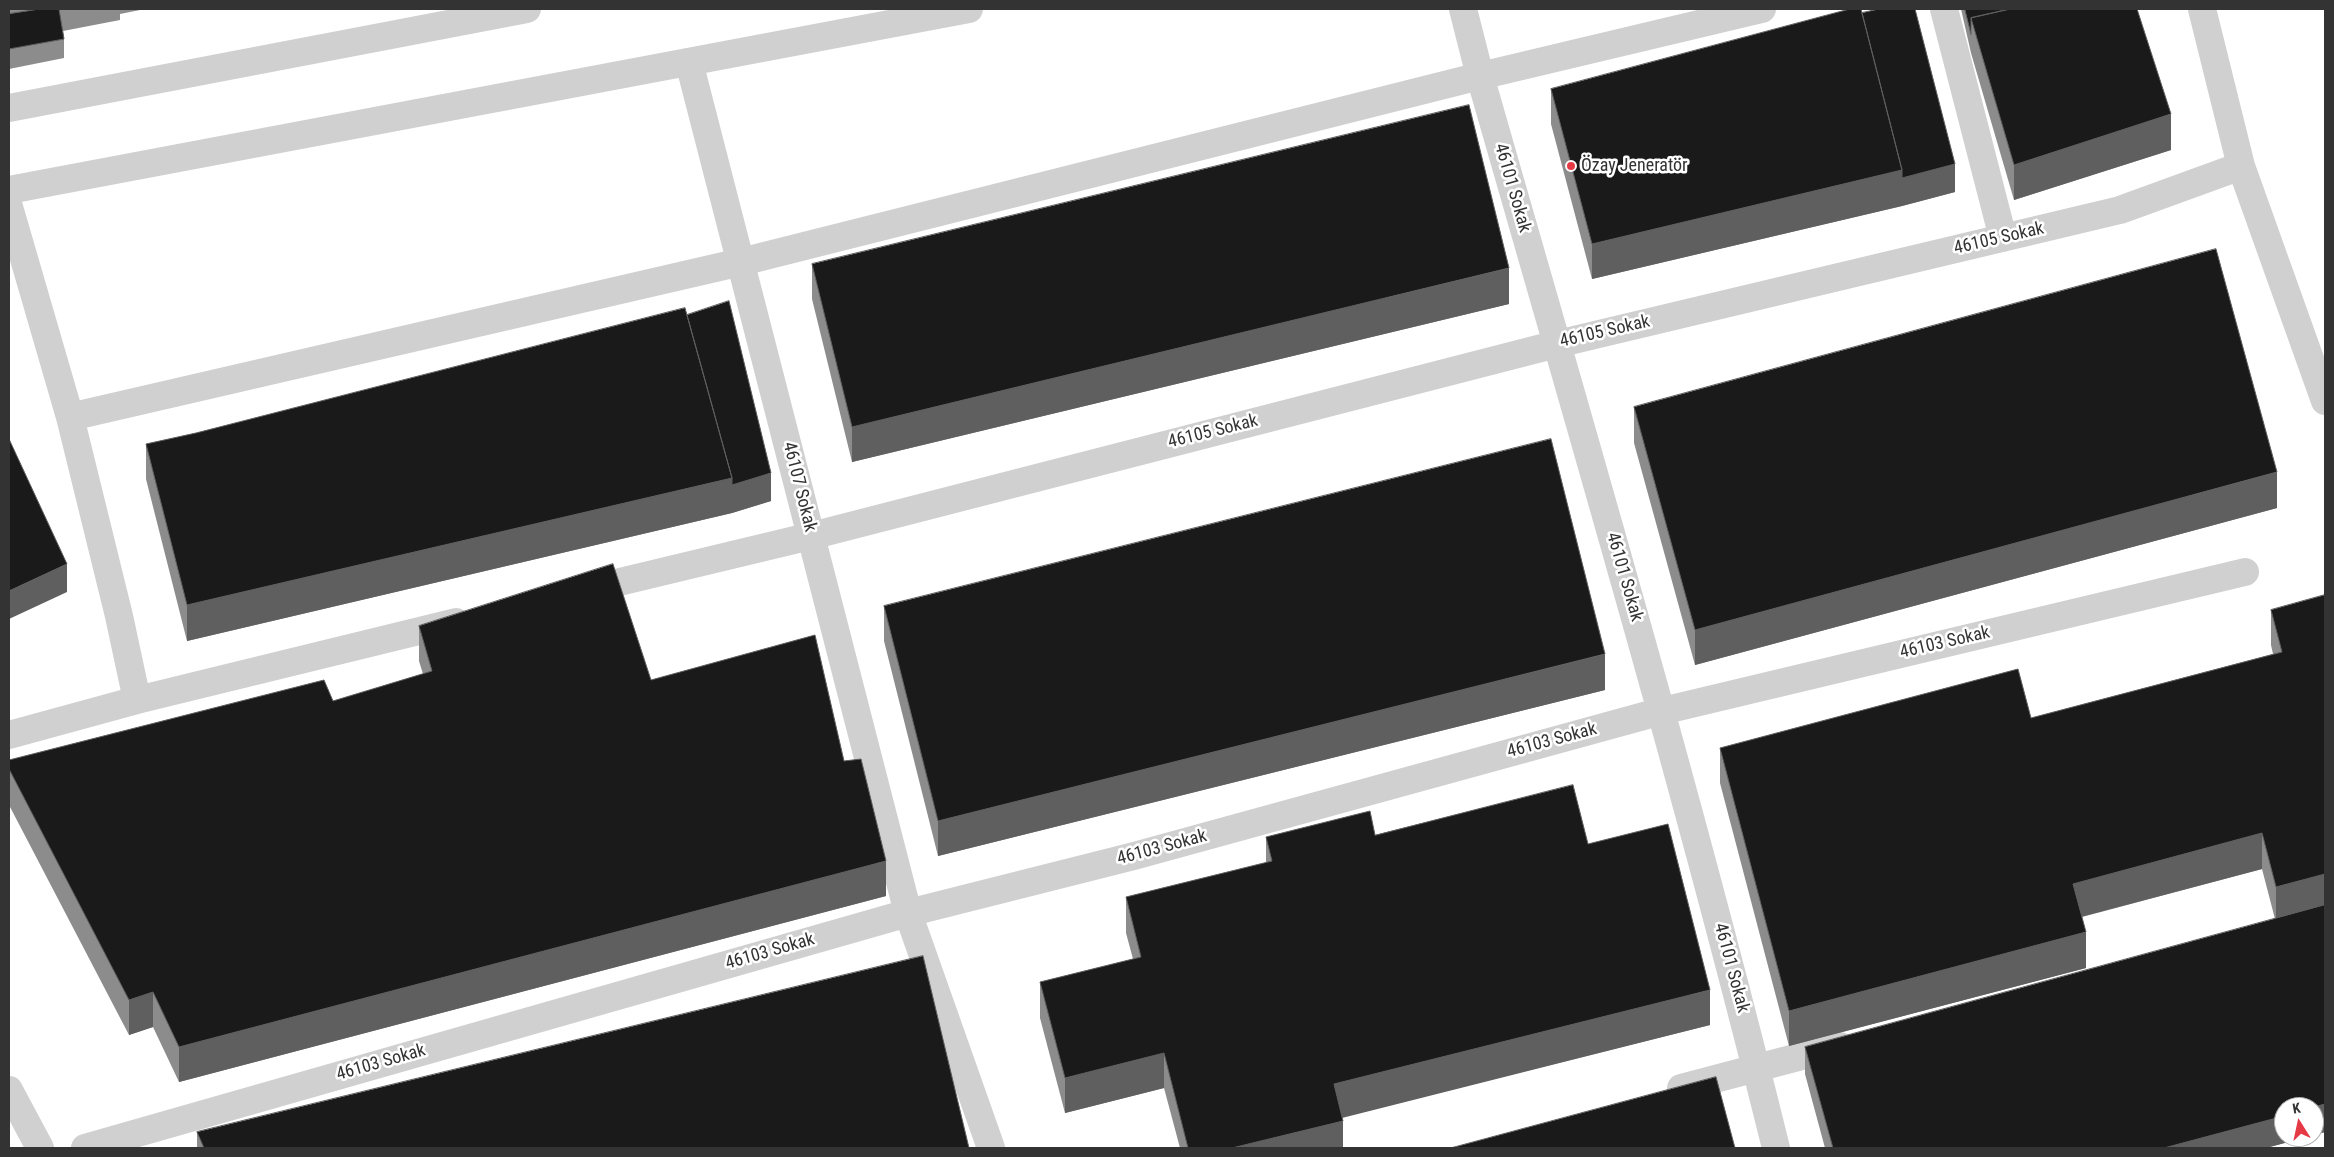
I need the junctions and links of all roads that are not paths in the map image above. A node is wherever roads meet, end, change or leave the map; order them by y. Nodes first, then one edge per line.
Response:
1 (527, 9) edge
2 (969, 9) edge
3 (1463, 9) edge
4 (1762, 9) edge
5 (1944, 9) edge
6 (2202, 9) edge
7 (689, 62) junction
8 (1480, 76) junction
9 (9, 108) edge
10 (2241, 166) junction
11 (9, 190) edge
12 (9, 207) edge
13 (2003, 238) junction
14 (740, 262) junction
15 (1557, 344) junction
16 (2325, 402) edge
17 (70, 417) junction
18 (811, 536) junction
19 (2245, 572) dead end
20 (561, 597) edge
21 (484, 616) edge
22 (137, 700) junction
23 (1662, 710) junction
24 (9, 735) edge
25 (908, 913) junction
26 (1862, 1041) edge
27 (1756, 1068) junction
28 (9, 1090) edge
29 (1661, 1094) edge
30 (40, 1148) edge
31 (84, 1148) edge
32 (991, 1148) edge
33 (1776, 1148) edge

1 - 9 street
2 - 7 street
3 - 8 street, 46101 Sokak
4 - 8 street
5 - 13 street
6 - 10 street
7 - 11 street
7 - 14 street, 46107 Sokak
8 - 14 street
8 - 15 street, 46101 Sokak
10 - 13 street, 46105 Sokak
10 - 16 street
12 - 17 street
13 - 15 street, 46105 Sokak
14 - 17 street
14 - 18 street, 46107 Sokak
15 - 18 street, 46105 Sokak
15 - 23 street, 46101 Sokak
17 - 22 street
18 - 20 street, 46105 Sokak
18 - 25 street, 46107 Sokak
19 - 23 street, 46103 Sokak
21 - 22 street
22 - 24 street
23 - 25 street, 46103 Sokak
23 - 27 street, 46101 Sokak
25 - 31 street, 46103 Sokak
25 - 32 street, 46107 Sokak
26 - 27 street
27 - 29 street
27 - 33 street, 46101 Sokak
28 - 30 street

